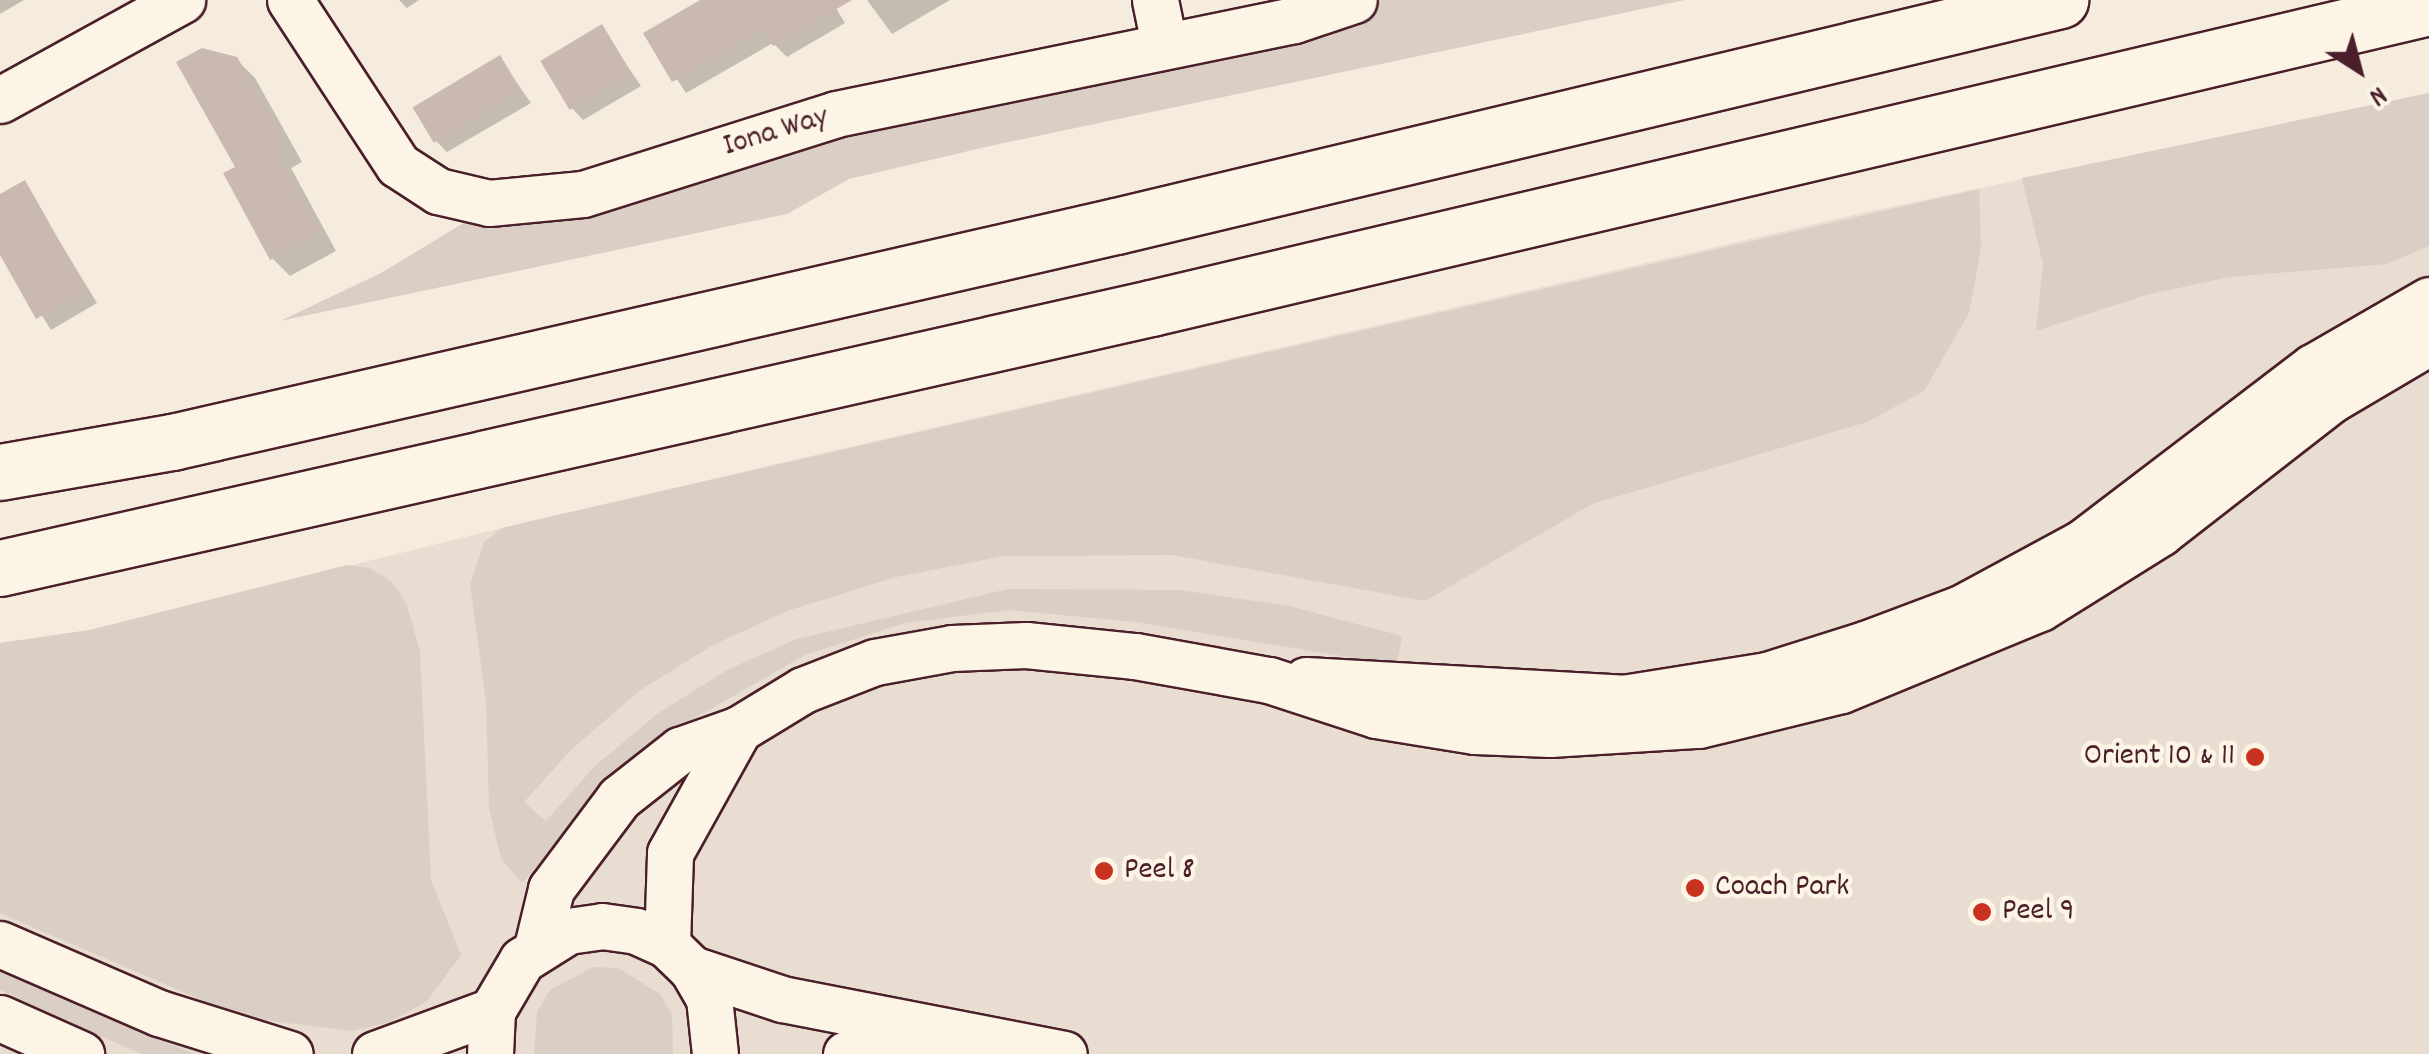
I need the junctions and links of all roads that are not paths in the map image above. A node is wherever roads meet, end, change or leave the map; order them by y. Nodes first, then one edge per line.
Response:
1 (182, 0) edge
2 (290, 0) edge
3 (1154, 0) edge
4 (1354, 0) edge
5 (2060, 0) edge
6 (2429, 6) edge
7 (1164, 44) junction
8 (0, 100) edge
9 (2429, 300) edge
10 (2429, 342) edge
11 (0, 472) edge
12 (0, 568) edge
13 (1269, 680) junction
14 (739, 729) junction
15 (0, 944) edge
16 (538, 947) junction
17 (679, 957) junction
18 (0, 1018) edge
19 (491, 1033) edge
20 (950, 1036) junction
21 (81, 1054) edge
22 (290, 1054) edge
23 (376, 1054) edge
24 (715, 1054) edge
25 (846, 1054) edge
26 (1064, 1054) edge

1 - 8 street
2 - 7 street, Iona Way
3 - 7 street
4 - 7 street, Iona Way
5 - 11 highway
6 - 12 highway
9 - 13 street
10 - 13 street
13 - 14 street
14 - 16 street
14 - 17 street
15 - 22 street
16 - 17 street
16 - 19 street
17 - 20 street
17 - 24 street
18 - 21 street
19 - 23 street
20 - 25 street
20 - 26 street

